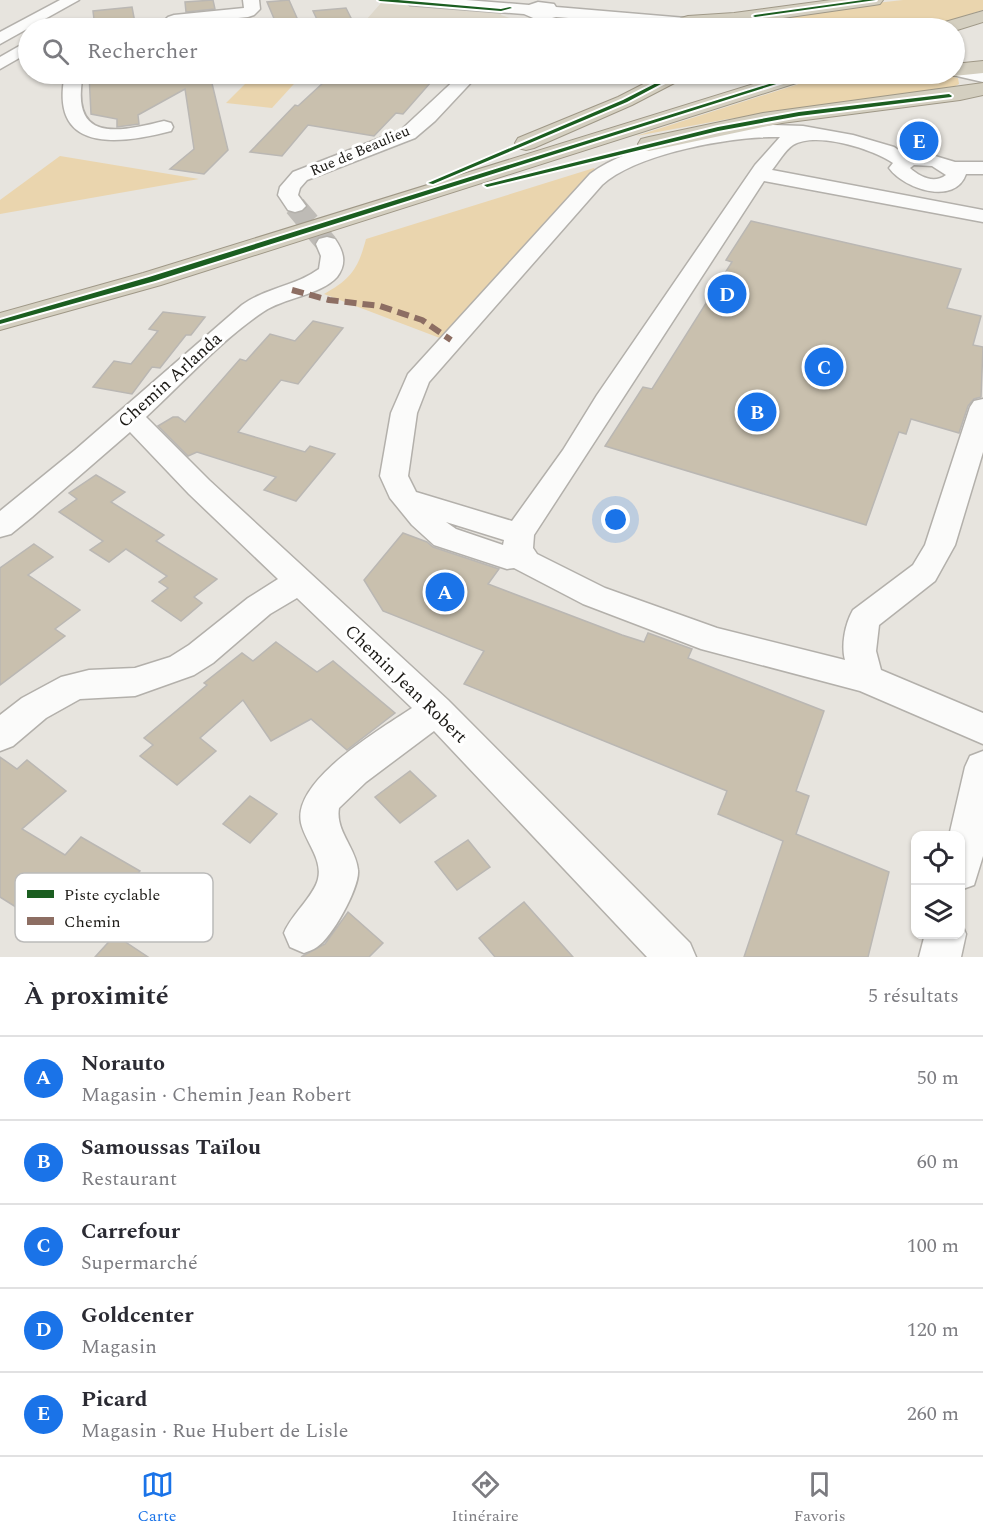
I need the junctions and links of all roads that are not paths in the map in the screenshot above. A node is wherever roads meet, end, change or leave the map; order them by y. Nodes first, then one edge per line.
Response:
1 (71, 0) edge
2 (251, 0) edge
3 (410, 0) edge
4 (874, 0) edge
5 (547, 9) edge
6 (983, 16) edge
7 (53, 18) edge
8 (192, 18) edge
9 (645, 18) edge
10 (783, 18) edge
11 (965, 22) edge
12 (18, 39) edge
13 (18, 45) edge
14 (0, 50) edge
15 (18, 52) edge
16 (0, 57) edge
17 (0, 64) edge
18 (983, 68) edge
19 (965, 69) edge
20 (965, 73) edge
21 (965, 76) edge
22 (983, 77) edge
23 (73, 84) edge
24 (460, 84) edge
25 (658, 84) edge
26 (774, 84) edge
27 (983, 89) edge
28 (949, 96) junction
29 (164, 127) dead end
30 (811, 133) junction
31 (904, 162) junction
32 (952, 168) junction
33 (983, 168) edge
34 (760, 174) junction
35 (930, 184) junction
36 (295, 206) tunnel mouth
37 (924, 207) junction
38 (983, 216) edge
39 (352, 217) junction
40 (327, 244) tunnel mouth
41 (0, 322) edge
42 (983, 407) edge
43 (130, 416) junction
44 (0, 527) edge
45 (519, 545) junction
46 (298, 582) junction
47 (867, 679) junction
48 (436, 710) junction
49 (983, 729) edge
50 (0, 736) edge
51 (983, 767) edge
52 (965, 849) edge
53 (304, 933) dead end
54 (945, 939) edge
55 (675, 957) edge
56 (940, 957) edge

1 - 7 street
2 - 8 street
3 - 5 street
4 - 10 highway
5 - 9 street
6 - 11 highway
12 - 14 street
13 - 16 street
15 - 17 street
18 - 19 highway
20 - 22 street
21 - 28 highway
23 - 29 street
24 - 36 street, Rue de Beaulieu
25 - 39 highway
26 - 39 highway
27 - 28 highway
28 - 39 highway
30 - 31 street
30 - 34 street
30 - 45 street
31 - 32 street
31 - 35 street
32 - 33 street
32 - 35 street
34 - 37 street
34 - 45 street
35 - 37 street
37 - 38 street
39 - 41 highway
40 - 43 street, Chemin Arlanda
42 - 47 street
43 - 44 street, Chemin Arlanda
43 - 46 street, Chemin Jean Robert
45 - 47 street
46 - 48 street, Chemin Jean Robert
46 - 50 street
47 - 49 street
48 - 53 street
48 - 55 street, Chemin Jean Robert
51 - 52 street
54 - 56 street

